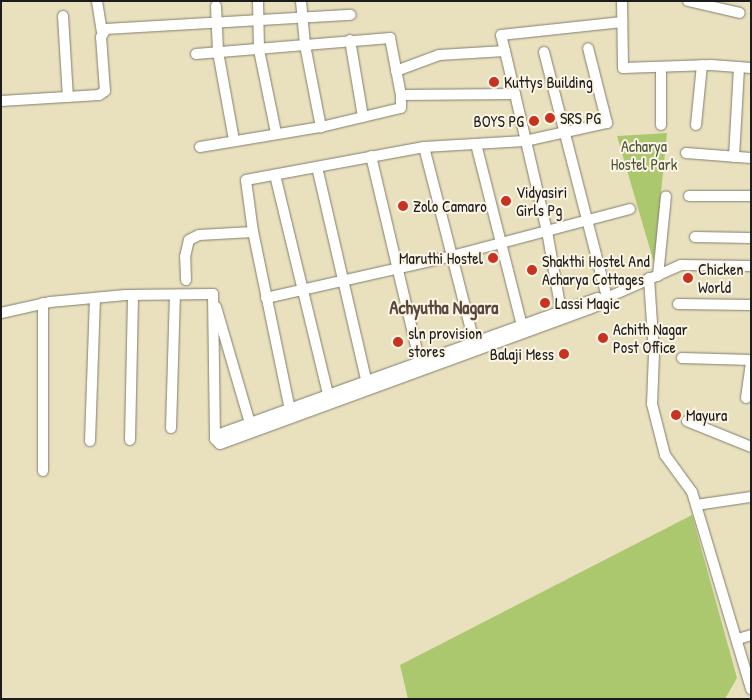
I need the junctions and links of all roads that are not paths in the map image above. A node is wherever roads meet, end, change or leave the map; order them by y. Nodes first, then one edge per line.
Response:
1 (97, 1) edge
2 (258, 1) edge
3 (300, 1) edge
4 (622, 1) edge
5 (688, 1) edge
6 (216, 6) dead end
7 (740, 14) dead end
8 (351, 15) dead end
9 (63, 16) dead end
10 (302, 18) junction
11 (256, 21) junction
12 (622, 22) junction
13 (217, 23) junction
14 (102, 31) junction
15 (350, 40) junction
16 (305, 45) junction
17 (588, 48) dead end
18 (259, 50) junction
19 (505, 51) junction
20 (218, 52) junction
21 (544, 52) dead end
22 (196, 54) dead end
23 (702, 65) junction
24 (661, 67) junction
25 (739, 67) junction
26 (751, 68) edge
27 (396, 71) junction
28 (515, 94) junction
29 (401, 95) junction
30 (68, 96) junction
31 (1, 101) edge
32 (363, 117) junction
33 (661, 124) dead end
34 (696, 125) dead end
35 (321, 127) junction
36 (276, 133) junction
37 (565, 133) junction
38 (234, 140) junction
39 (525, 141) junction
40 (476, 144) junction
41 (200, 146) dead end
42 (424, 148) junction
43 (686, 153) dead end
44 (371, 156) junction
45 (734, 157) junction
46 (751, 158) edge
47 (317, 167) junction
48 (275, 175) junction
49 (666, 196) dead end
50 (689, 196) dead end
51 (751, 196) edge
52 (630, 209) dead end
53 (588, 221) junction
54 (547, 231) junction
55 (254, 232) junction
56 (695, 237) dead end
57 (751, 238) edge
58 (501, 244) junction
59 (452, 256) junction
60 (751, 266) edge
61 (397, 267) junction
62 (653, 277) junction
63 (344, 278) junction
64 (186, 280) dead end
65 (303, 290) junction
66 (213, 294) junction
67 (133, 295) junction
68 (175, 295) junction
69 (95, 298) junction
70 (266, 298) junction
71 (605, 298) junction
72 (43, 303) junction
73 (678, 304) dead end
74 (751, 306) edge
75 (561, 311) junction
76 (1, 313) edge
77 (522, 329) junction
78 (474, 342) junction
79 (682, 358) dead end
80 (751, 361) edge
81 (421, 367) junction
82 (367, 383) junction
83 (746, 398) dead end
84 (330, 401) junction
85 (290, 410) junction
86 (687, 421) dead end
87 (171, 428) dead end
88 (251, 429) junction
89 (130, 440) dead end
90 (90, 441) dead end
91 (751, 447) edge
92 (43, 471) dead end
93 (751, 497) edge
94 (696, 505) junction
95 (751, 635) edge
96 (738, 639) junction
97 (751, 689) edge

1 - 14 street
2 - 11 street
3 - 10 street
4 - 12 street
5 - 7 street
6 - 13 street
8 - 10 street
9 - 30 street
10 - 11 street
10 - 16 street
11 - 13 street
11 - 18 street
12 - 19 street
12 - 24 street
13 - 14 street
13 - 20 street
14 - 30 street
15 - 16 street
15 - 27 street
15 - 32 street
16 - 18 street
16 - 35 street
17 - 37 street
18 - 20 street
18 - 36 street
19 - 27 street
19 - 28 street
20 - 22 street
20 - 38 street
21 - 37 street
23 - 24 street
23 - 25 street
23 - 34 street
24 - 33 street
25 - 26 street
25 - 45 street
27 - 29 street
28 - 29 street
28 - 39 street
29 - 32 street
30 - 31 street
32 - 35 street
35 - 36 street
36 - 38 street
37 - 39 street
37 - 53 street
38 - 41 street
39 - 40 street
39 - 54 street
40 - 42 street
40 - 58 street
42 - 44 street
42 - 59 street
43 - 45 street
44 - 47 street
44 - 61 street
45 - 46 street
47 - 48 street
47 - 63 street
48 - 55 street
48 - 65 street
49 - 62 street
50 - 51 street
52 - 53 street
53 - 54 street
53 - 71 street
54 - 58 street
54 - 75 street
55 - 64 street
55 - 70 street
56 - 57 street
58 - 59 street
58 - 77 street
59 - 61 street
59 - 78 street
60 - 62 street
61 - 63 street
61 - 81 street
62 - 71 street
62 - 94 street
63 - 65 street
63 - 82 street
65 - 70 street
65 - 84 street
66 - 68 street
66 - 88 street
66 - 88 street
67 - 68 street
67 - 69 street
67 - 89 street
68 - 87 street
69 - 72 street
69 - 90 street
70 - 85 street
71 - 75 street
71 - 77 street
72 - 76 street
72 - 92 street
73 - 74 street
75 - 77 street
77 - 78 street
77 - 81 street
78 - 81 street
79 - 80 street
80 - 83 street
81 - 82 street
81 - 84 street
82 - 84 street
84 - 85 street
84 - 88 street
85 - 88 street
86 - 91 street
93 - 94 street
94 - 96 street
95 - 96 street
96 - 97 street

